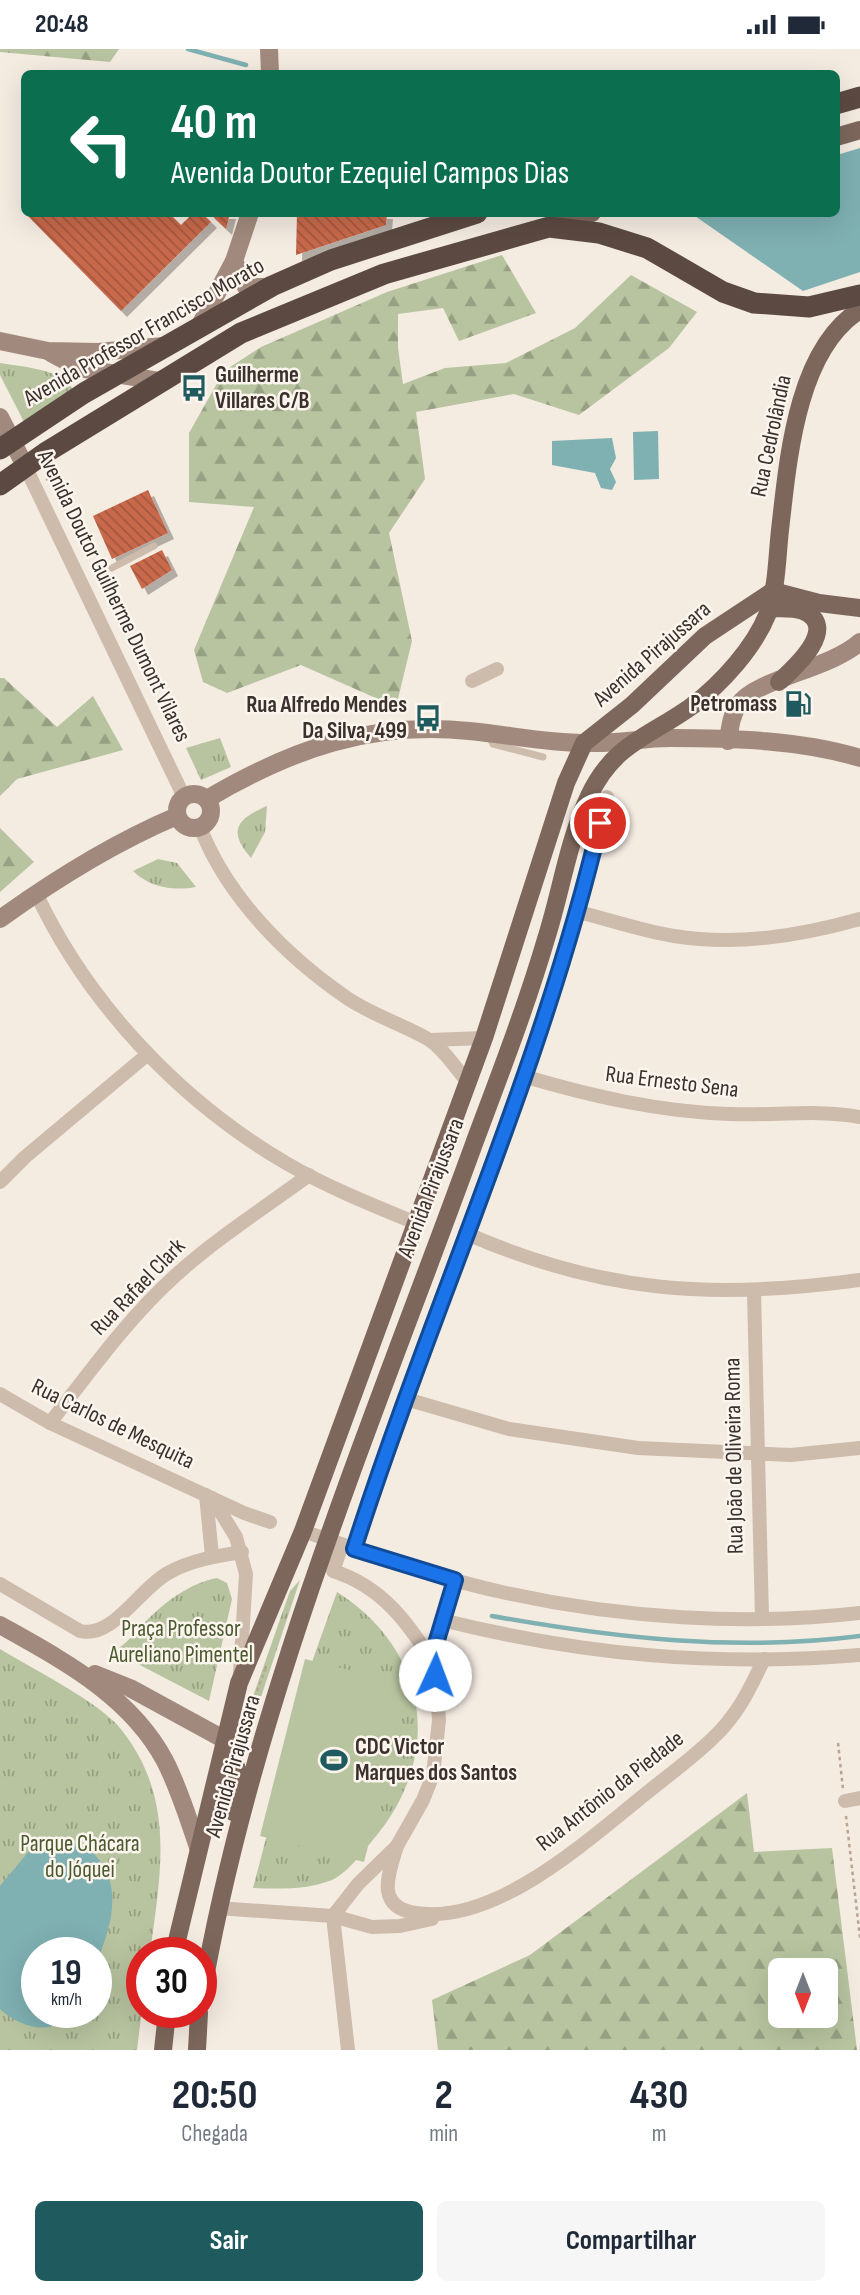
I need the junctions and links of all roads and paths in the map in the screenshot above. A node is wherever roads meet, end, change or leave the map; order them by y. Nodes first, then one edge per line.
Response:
1 (269, 49) edge
2 (270, 70) edge
3 (860, 97) edge
4 (840, 103) edge
5 (860, 130) edge
6 (840, 137) edge
7 (249, 217) edge
8 (465, 217) edge
9 (580, 217) edge
10 (549, 227) junction
11 (234, 261) junction
12 (272, 286) junction
13 (860, 295) edge
14 (860, 310) edge
15 (199, 327) junction
16 (0, 341) edge
17 (165, 346) junction
18 (48, 351) junction
19 (120, 373) junction
20 (159, 381) junction
21 (0, 417) edge
22 (6, 444) edge
23 (25, 466) junction
24 (0, 485) edge
25 (154, 546) dead end
26 (111, 568) dead end
27 (771, 600) junction
28 (860, 608) edge
29 (860, 642) edge
30 (497, 670) dead end
31 (472, 681) dead end
32 (779, 682) junction
33 (489, 733) junction
34 (632, 741) junction
35 (728, 741) junction
36 (556, 742) junction
37 (584, 743) junction
38 (543, 757) dead end
39 (860, 758) edge
40 (575, 764) junction
41 (184, 797) junction
42 (607, 797) dead end
43 (207, 799) junction
44 (177, 816) junction
45 (200, 827) junction
46 (36, 893) junction
47 (579, 912) junction
48 (0, 919) edge
49 (860, 919) edge
50 (484, 1038) junction
51 (430, 1040) junction
52 (148, 1054) junction
53 (523, 1076) junction
54 (468, 1082) junction
55 (860, 1117) edge
56 (309, 1175) junction
57 (0, 1182) edge
58 (416, 1223) junction
59 (465, 1233) junction
60 (860, 1280) edge
61 (754, 1292) junction
62 (0, 1394) edge
63 (406, 1399) junction
64 (50, 1423) junction
65 (860, 1448) edge
66 (757, 1455) junction
67 (209, 1496) junction
68 (270, 1522) dead end
69 (303, 1531) junction
70 (341, 1545) junction
71 (242, 1552) junction
72 (212, 1556) junction
73 (455, 1580) junction
74 (0, 1584) edge
75 (860, 1613) edge
76 (762, 1618) junction
77 (442, 1620) junction
78 (0, 1625) edge
79 (860, 1655) edge
80 (764, 1659) junction
81 (62, 1661) junction
82 (433, 1663) junction
83 (239, 1683) junction
84 (227, 1741) junction
85 (838, 1743) dead end
86 (860, 1798) edge
87 (845, 1801) junction
88 (397, 1846) junction
89 (198, 1847) junction
90 (217, 1908) junction
91 (447, 1915) junction
92 (333, 1916) junction
93 (178, 1937) edge
94 (212, 1937) edge
95 (860, 1938) edge
96 (165, 2028) edge
97 (198, 2028) edge
98 (163, 2050) edge
99 (197, 2050) edge
100 (348, 2050) edge

1 - 2 street
3 - 4 highway
5 - 6 main road
7 - 11 street
8 - 12 highway, Avenida Professor Francisco Morato
9 - 10 main road
10 - 13 highway
10 - 20 highway
11 - 12 street
11 - 15 street
12 - 15 highway, Avenida Professor Francisco Morato
14 - 27 main road, Rua Cedrolândia
15 - 17 highway, Avenida Professor Francisco Morato
16 - 18 street
17 - 18 street
17 - 19 highway, Avenida Professor Francisco Morato
18 - 19 street
19 - 20 street
19 - 22 highway, Avenida Professor Francisco Morato
20 - 23 highway
21 - 22 street, Avenida Doutor Guilherme Dumont Vilares
22 - 23 street, Avenida Doutor Guilherme Dumont Vilares
23 - 24 highway
23 - 41 street, Avenida Doutor Guilherme Dumont Vilares
25 - 26 lane
27 - 28 main road
27 - 32 main road
27 - 34 main road, Avenida Pirajussara
27 - 37 main road, Avenida Pirajussara
29 - 32 street
30 - 31 street
32 - 35 street
33 - 36 street
33 - 38 lane
33 - 43 street
34 - 35 street
34 - 37 street
34 - 70 main road, Avenida Pirajussara
35 - 39 street
36 - 37 street
36 - 40 street
37 - 40 main road, Avenida Pirajussara
40 - 50 main road, Avenida Pirajussara
41 - 43 street
41 - 44 street
42 - 47 street, Avenida Pirajussara
43 - 45 street
44 - 45 street
44 - 46 street
45 - 51 street
46 - 48 street
46 - 52 street
47 - 49 street
47 - 53 street, Avenida Pirajussara
50 - 51 street
50 - 54 main road, Avenida Pirajussara
51 - 54 street
52 - 56 street
52 - 57 street
53 - 55 street, Rua Ernesto Sena
53 - 59 street, Avenida Pirajussara
54 - 58 main road, Avenida Pirajussara
56 - 58 street
56 - 64 street, Rua Rafael Clark
58 - 69 main road, Avenida Pirajussara
59 - 61 street
59 - 63 street, Avenida Pirajussara
60 - 61 street
61 - 66 street, Rua João de Oliveira Roma
62 - 64 street, Rua Carlos de Mesquita
63 - 66 street
63 - 70 street, Avenida Pirajussara
64 - 67 street, Rua Carlos de Mesquita
65 - 66 street
66 - 76 street, Rua João de Oliveira Roma
67 - 68 street, Rua Carlos de Mesquita
67 - 71 street, Rua Carlos de Mesquita
67 - 72 street, Rua Carlos de Mesquita
69 - 70 street
69 - 83 main road, Avenida Pirajussara
70 - 73 street
70 - 82 street
70 - 90 main road, Avenida Pirajussara
71 - 72 street
71 - 83 street, Rua Carlos de Mesquita
72 - 74 street
73 - 76 street
73 - 77 street
75 - 76 street
77 - 80 street
77 - 82 street
78 - 81 street
79 - 80 street
80 - 91 street, Rua Antônio da Piedade
81 - 84 street
81 - 89 street
82 - 88 street
83 - 84 main road, Avenida Pirajussara
84 - 89 main road, Avenida Pirajussara
84 - 90 main road
85 - 87 path
86 - 87 street
87 - 95 path
88 - 91 street, Rua Antônio da Piedade
88 - 92 street
89 - 93 main road, Avenida Pirajussara
90 - 92 street, Rua Antônio da Piedade
90 - 94 main road, Avenida Pirajussara
91 - 92 street, Rua Antônio da Piedade
92 - 100 street
96 - 98 main road
97 - 99 main road

